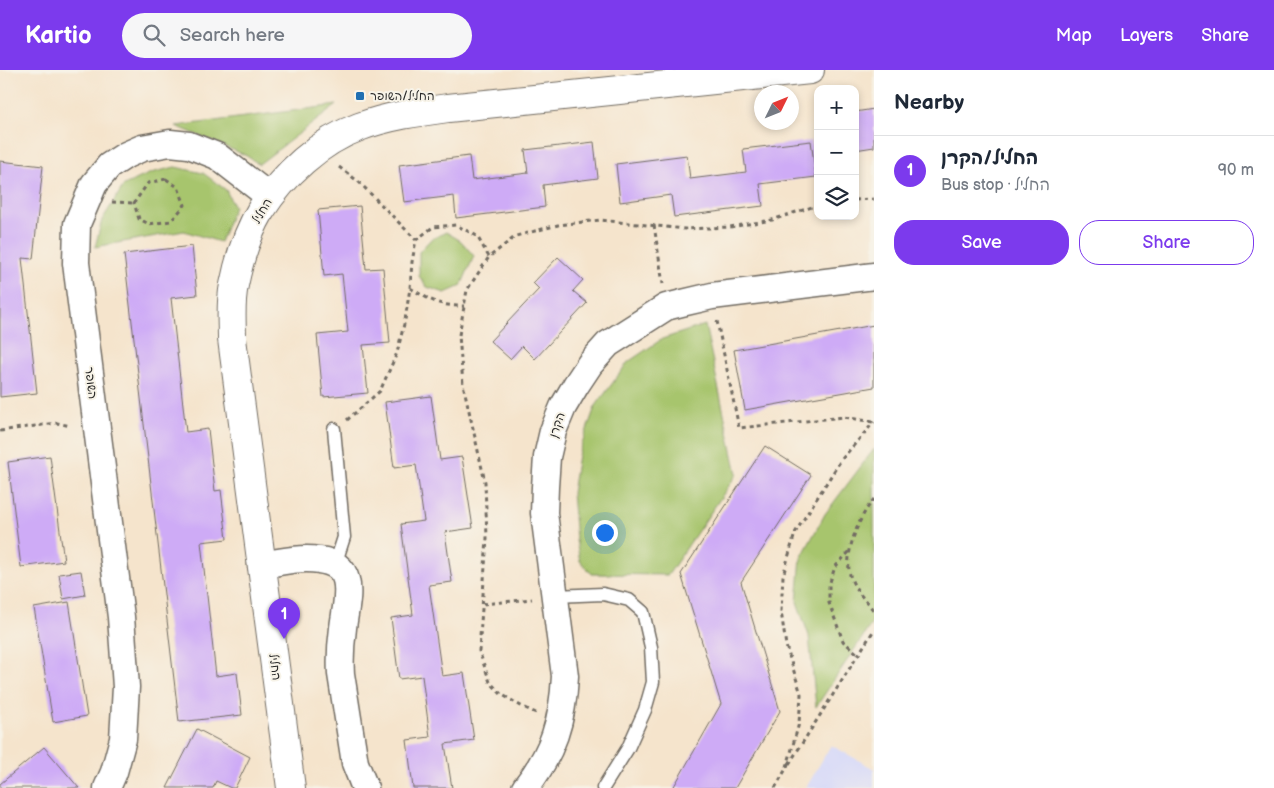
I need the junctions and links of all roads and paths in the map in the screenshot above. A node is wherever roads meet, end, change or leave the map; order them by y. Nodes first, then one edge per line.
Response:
1 (810, 70) edge
2 (317, 150) junction
3 (166, 179) joint
4 (270, 197) junction
5 (874, 199) edge
6 (859, 200) edge
7 (654, 225) dead end
8 (416, 240) junction
9 (489, 258) dead end
10 (874, 276) edge
11 (410, 288) junction
12 (712, 296) junction
13 (464, 306) dead end
14 (666, 307) junction
15 (873, 422) edge
16 (334, 429) joint
17 (0, 431) edge
18 (97, 431) junction
19 (874, 499) edge
20 (849, 551) junction
21 (261, 564) junction
22 (335, 565) junction
23 (555, 596) junction
24 (483, 604) dead end
25 (874, 611) edge
26 (874, 630) edge
27 (858, 654) junction
28 (787, 767) junction
29 (107, 788) edge
30 (291, 788) edge
31 (365, 788) edge
32 (525, 788) edge
33 (603, 788) edge
34 (775, 788) edge

1 - 2 street, החליל
2 - 4 street, החליל
2 - 8 path
3 - 3 path
4 - 18 street, השופר
4 - 21 street, החליל
5 - 6 path
7 - 14 path
8 - 9 path
8 - 11 path
10 - 12 street, הקרן
11 - 13 path
11 - 16 path
12 - 14 street, הקרן
12 - 15 path
14 - 23 street, הקרן
15 - 28 path
16 - 22 lane
17 - 18 path
18 - 29 street, השופר
19 - 20 path
20 - 25 path
20 - 27 path
21 - 22 street
21 - 30 street, החליל
22 - 31 street
23 - 24 path
23 - 32 street, הקרן
23 - 33 lane
26 - 27 path
27 - 28 path
28 - 34 path

